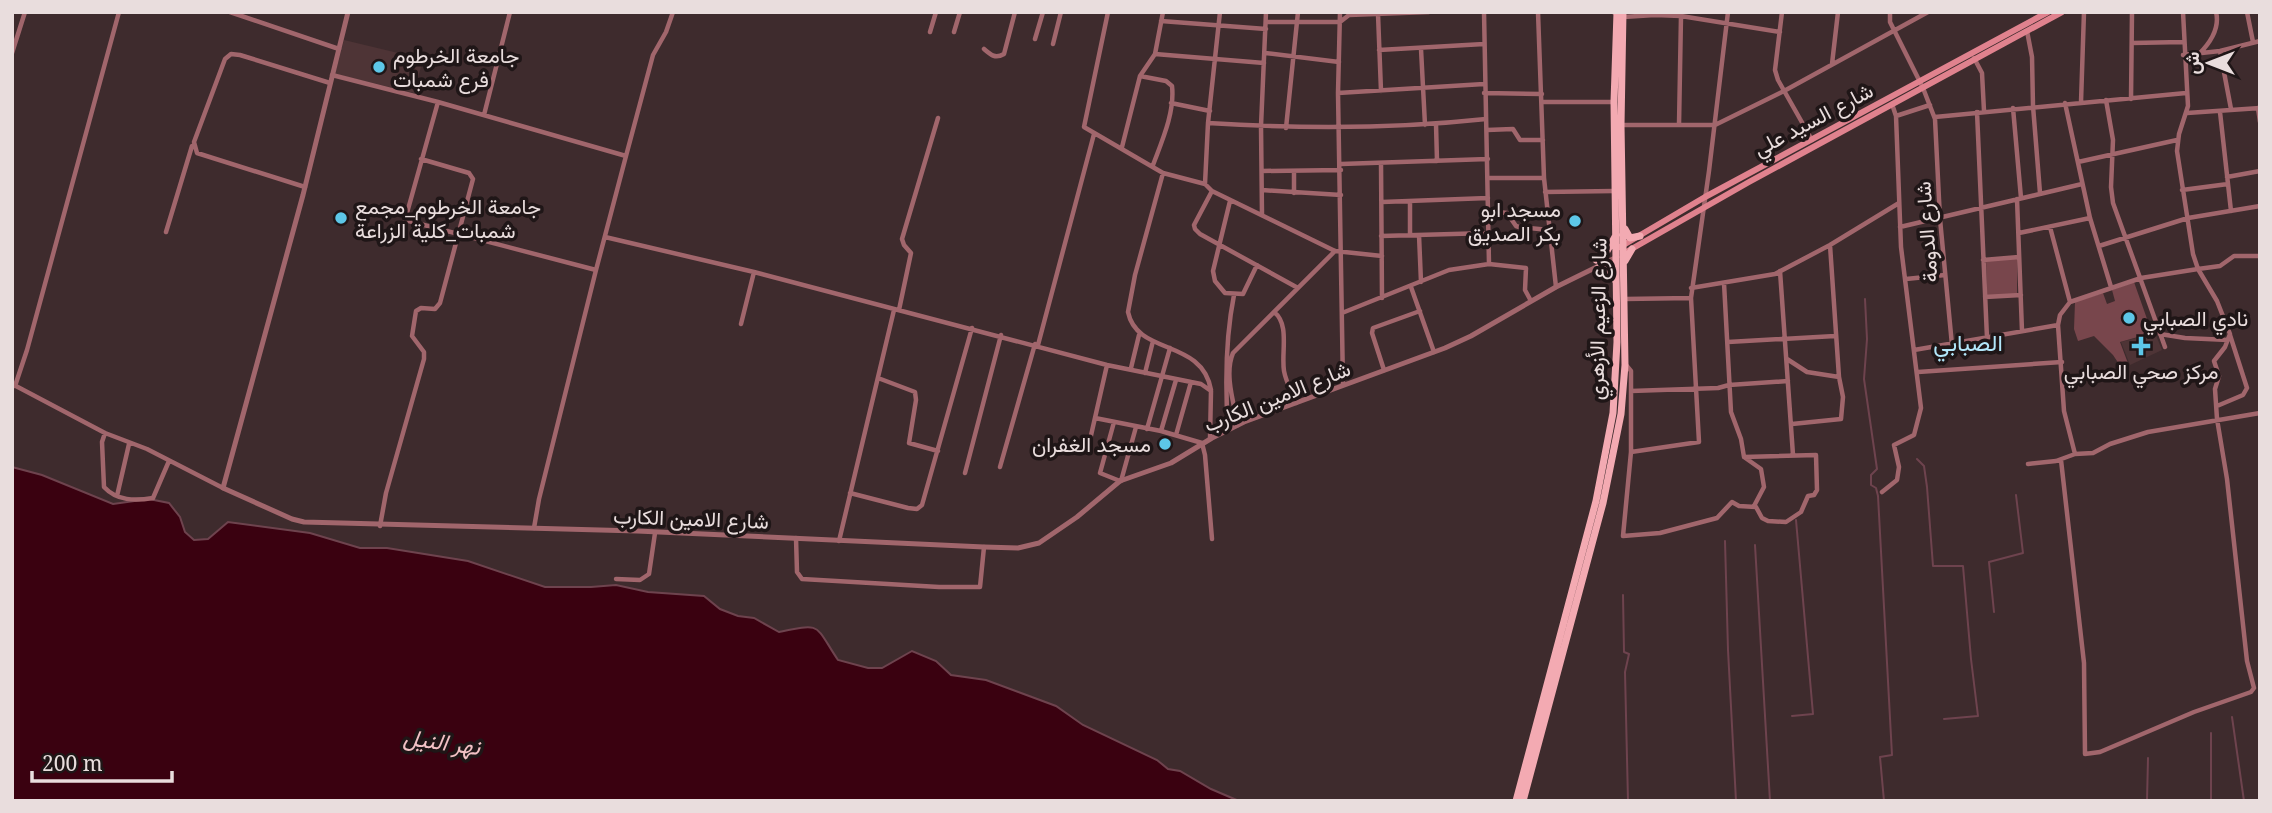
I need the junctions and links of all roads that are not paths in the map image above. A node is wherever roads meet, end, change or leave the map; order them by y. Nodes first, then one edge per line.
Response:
1 (25, 12) edge
2 (119, 12) edge
3 (230, 12) edge
4 (348, 12) edge
5 (510, 12) edge
6 (673, 12) edge
7 (936, 12) edge
8 (960, 12) edge
9 (1014, 12) edge
10 (1043, 12) edge
11 (1061, 12) edge
12 (1108, 12) edge
13 (1163, 12) edge
14 (1220, 12) edge
15 (1266, 12) edge
16 (1298, 12) edge
17 (1340, 12) edge
18 (1429, 12) edge
19 (1484, 12) edge
20 (1538, 12) edge
21 (1728, 12) edge
22 (1782, 12) edge
23 (1838, 12) edge
24 (1891, 12) edge
25 (1928, 12) edge
26 (2048, 12) edge
27 (2062, 12) edge
28 (2084, 12) edge
29 (2132, 12) edge
30 (2183, 12) edge
31 (2216, 12) edge
32 (2247, 12) edge
33 (1406, 13) edge
34 (1619, 13) edge
35 (1378, 14) junction
36 (1681, 16) junction
37 (1161, 20) junction
38 (1266, 22) junction
39 (1340, 22) junction
40 (1298, 23) junction
41 (1727, 23) junction
42 (1219, 24) junction
43 (1266, 29) junction
44 (1894, 30) junction
45 (2027, 31) junction
46 (930, 32) dead end
47 (954, 32) dead end
48 (1780, 32) junction
49 (1035, 40) dead end
50 (2260, 41) edge
51 (2183, 42) junction
52 (2253, 42) junction
53 (2132, 43) junction
54 (1053, 44) dead end
55 (1484, 44) junction
56 (339, 49) junction
57 (984, 49) dead end
58 (1421, 49) junction
59 (1379, 50) junction
60 (2220, 51) junction
61 (12, 53) edge
62 (1265, 53) junction
63 (1155, 54) junction
64 (2199, 54) junction
65 (2183, 55) junction
66 (1293, 56) junction
67 (1973, 57) junction
68 (1216, 59) junction
69 (1339, 61) junction
70 (1264, 63) junction
71 (1832, 64) junction
72 (332, 75) junction
73 (1140, 76) junction
74 (330, 83) junction
75 (1484, 84) junction
76 (1921, 85) junction
77 (1423, 89) junction
78 (1381, 91) junction
79 (1784, 91) junction
80 (1338, 93) junction
81 (1484, 93) junction
82 (2186, 93) junction
83 (1542, 94) junction
84 (2131, 99) junction
85 (2106, 100) junction
86 (438, 102) junction
87 (1542, 102) junction
88 (2081, 102) junction
89 (1171, 103) junction
90 (1614, 103) junction
91 (2065, 103) junction
92 (1892, 104) junction
93 (1930, 105) junction
94 (2033, 106) junction
95 (2013, 108) junction
96 (2259, 108) edge
97 (2231, 109) junction
98 (1210, 111) junction
99 (1977, 111) junction
100 (1984, 111) junction
101 (2220, 112) junction
102 (2187, 113) junction
103 (484, 115) junction
104 (1896, 116) junction
105 (1935, 117) junction
106 (938, 118) dead end
107 (1486, 119) junction
108 (1209, 122) junction
109 (2260, 122) edge
110 (1436, 124) junction
111 (1715, 124) junction
112 (1425, 125) junction
113 (1621, 125) junction
114 (1679, 125) junction
115 (1261, 127) junction
116 (1286, 128) junction
117 (1339, 128) junction
118 (1487, 130) junction
119 (1094, 134) junction
120 (1543, 140) junction
121 (2177, 140) junction
122 (1812, 141) junction
123 (194, 142) junction
124 (1122, 148) junction
125 (2114, 155) junction
126 (626, 156) junction
127 (421, 159) junction
128 (1488, 159) junction
129 (1437, 162) junction
130 (2078, 162) junction
131 (1381, 163) junction
132 (1153, 165) junction
133 (1341, 167) junction
134 (1262, 171) junction
135 (1294, 171) junction
136 (2260, 172) edge
137 (1164, 173) junction
138 (2227, 177) junction
139 (1489, 178) junction
140 (1544, 178) junction
141 (1205, 184) junction
142 (2082, 184) junction
143 (2228, 184) junction
144 (305, 187) junction
145 (1262, 190) junction
146 (2182, 190) junction
147 (1212, 191) junction
148 (1616, 191) junction
149 (1545, 192) junction
150 (1294, 193) junction
151 (2040, 193) junction
152 (1341, 195) junction
153 (1705, 197) junction
154 (1488, 198) junction
155 (2019, 198) junction
156 (1230, 201) junction
157 (1410, 201) junction
158 (1382, 202) junction
159 (1899, 203) junction
160 (2260, 206) edge
161 (1704, 207) junction
162 (1981, 208) junction
163 (1489, 211) junction
164 (2231, 211) junction
165 (1262, 215) junction
166 (2090, 218) junction
167 (2188, 218) junction
168 (1940, 219) junction
169 (1900, 227) junction
170 (2050, 227) junction
171 (1624, 228) junction
172 (1549, 230) junction
173 (166, 232) dead end
174 (1489, 233) junction
175 (2018, 233) junction
176 (1617, 234) junction
177 (459, 235) junction
178 (1410, 235) junction
179 (1419, 235) junction
180 (1381, 236) junction
181 (1640, 236) junction
182 (605, 237) junction
183 (2124, 237) junction
184 (1220, 245) junction
185 (1830, 245) junction
186 (1621, 246) junction
187 (2098, 246) junction
188 (1632, 249) junction
189 (1338, 252) junction
190 (1382, 256) junction
191 (1621, 256) junction
192 (2260, 256) edge
193 (2019, 257) junction
194 (1983, 260) junction
195 (1489, 264) junction
196 (1597, 264) junction
197 (1257, 265) junction
198 (1624, 265) junction
199 (2198, 269) junction
200 (596, 271) junction
201 (1780, 271) junction
202 (754, 272) junction
203 (1945, 275) junction
204 (2141, 278) junction
205 (1906, 279) junction
206 (1421, 282) junction
207 (1724, 283) junction
208 (1556, 286) junction
209 (1411, 287) junction
210 (2111, 287) junction
211 (1298, 288) junction
212 (1691, 288) junction
213 (1617, 289) junction
214 (1234, 295) junction
215 (2021, 295) junction
216 (1985, 297) junction
217 (1382, 298) junction
218 (1691, 298) junction
219 (1625, 299) junction
220 (1531, 301) junction
221 (2070, 302) junction
222 (897, 310) junction
223 (1420, 311) junction
224 (1274, 312) junction
225 (1342, 313) junction
226 (741, 324) dead end
227 (2058, 325) junction
228 (972, 328) junction
229 (2022, 331) junction
230 (2160, 334) junction
231 (1001, 335) junction
232 (1140, 335) junction
233 (1835, 336) junction
234 (2229, 337) junction
235 (1784, 338) junction
236 (1987, 338) junction
237 (1153, 341) junction
238 (1728, 342) junction
239 (1036, 345) junction
240 (1952, 345) junction
241 (2165, 347) dead end
242 (1170, 348) junction
243 (1914, 350) junction
244 (1434, 352) junction
245 (1786, 359) junction
246 (2062, 362) junction
247 (1107, 365) junction
248 (1625, 365) junction
249 (1131, 368) junction
250 (1384, 370) junction
251 (1918, 372) junction
252 (1145, 373) junction
253 (1161, 377) junction
254 (1839, 377) junction
255 (878, 378) junction
256 (1176, 380) junction
257 (1788, 381) junction
258 (1191, 382) junction
259 (1729, 384) junction
260 (14, 385) edge
261 (1343, 385) junction
262 (1695, 388) junction
263 (1211, 391) junction
264 (1631, 391) junction
265 (1296, 403) junction
266 (2217, 406) junction
267 (2260, 413) edge
268 (1095, 418) junction
269 (2217, 419) junction
270 (1114, 422) junction
271 (1792, 424) junction
272 (1238, 425) junction
273 (1136, 427) junction
274 (1147, 429) junction
275 (1228, 430) junction
276 (1161, 431) junction
277 (105, 433) junction
278 (1176, 435) junction
279 (1210, 439) junction
280 (1202, 443) junction
281 (129, 444) junction
282 (938, 451) junction
283 (1631, 452) junction
284 (1087, 453) dead end
285 (2076, 454) junction
286 (1793, 455) junction
287 (1744, 457) junction
288 (2061, 460) junction
289 (169, 461) junction
290 (2028, 464) dead end
291 (1000, 467) dead end
292 (965, 473) dead end
293 (1121, 481) junction
294 (223, 488) junction
295 (1882, 492) dead end
296 (850, 493) junction
297 (117, 496) junction
298 (1754, 506) junction
299 (380, 526) junction
300 (534, 528) junction
301 (655, 533) junction
302 (796, 538) junction
303 (1212, 539) dead end
304 (839, 541) junction
305 (984, 547) junction
306 (616, 579) dead end
307 (1546, 703) junction
308 (1516, 801) edge
309 (1523, 801) edge

1 - 61 street
2 - 260 street
3 - 56 street
4 - 56 street
5 - 103 street
6 - 126 street
7 - 46 street
8 - 47 street
9 - 57 street
10 - 49 street
11 - 54 street
12 - 119 street
13 - 37 street
14 - 42 street
15 - 38 street
16 - 40 street
17 - 39 street
18 - 33 street
19 - 55 street
20 - 83 street
21 - 41 street
22 - 48 street
23 - 71 street
24 - 44 street, شارع الدومة
25 - 44 street
26 - 67 main road, شارع السيد علي
27 - 45 main road, شارع السيد علي
28 - 88 street
29 - 53 street
30 - 51 street
31 - 64 street
32 - 52 street
33 - 35 street
34 - 36 street
34 - 90 main road, شارع الزعيم الأزهري
34 - 113 main road, شارع الزعيم الأزهري
35 - 39 street
35 - 59 street
36 - 41 street
36 - 114 street
37 - 42 street
37 - 63 street
38 - 40 street
38 - 43 street
39 - 40 street
39 - 69 street
40 - 66 street
41 - 48 street
41 - 111 street
42 - 43 street
42 - 68 street
43 - 62 street
44 - 71 street
44 - 76 street, شارع الدومة
45 - 67 main road, شارع السيد علي
45 - 94 street
48 - 79 street
50 - 52 street
51 - 53 street
51 - 65 street
52 - 60 street
53 - 84 street
55 - 58 street
55 - 75 street
56 - 72 street
58 - 59 street
58 - 77 street
59 - 78 street
60 - 64 street
60 - 97 street
62 - 66 street
62 - 70 street
63 - 68 street
63 - 73 street
64 - 65 street
65 - 82 street
66 - 69 street
66 - 116 street
67 - 76 main road, شارع السيد علي
67 - 100 street
68 - 70 street
68 - 98 street
69 - 80 street
70 - 115 street
71 - 79 street
72 - 74 street
72 - 86 street
73 - 89 street
73 - 124 street
74 - 123 street
74 - 144 street
75 - 77 street
75 - 81 street
76 - 92 main road, شارع السيد علي
76 - 93 street, شارع الدومة
76 - 122 main road, شارع السيد علي
77 - 78 street
77 - 112 street
78 - 80 street
79 - 111 street
79 - 122 street
80 - 117 street
81 - 83 street
81 - 107 street
82 - 84 street
82 - 102 street
83 - 87 street
84 - 85 street
85 - 88 street
85 - 125 street
86 - 103 street
86 - 127 street
87 - 90 street
87 - 120 street
88 - 91 street
89 - 98 street
89 - 132 street
90 - 148 main road, شارع الزعيم الأزهري
91 - 94 street
91 - 130 street
92 - 104 street
92 - 161 main road, شارع السيد علي
93 - 104 street
93 - 105 street, شارع الدومة
94 - 95 street
94 - 151 street
95 - 100 street
95 - 155 street
96 - 97 street
96 - 109 street
97 - 101 street
98 - 108 street
99 - 100 street
99 - 105 street
99 - 162 street
101 - 102 street
101 - 138 street
102 - 121 street
103 - 126 street
104 - 159 street
105 - 168 street, شارع الدومة
106 - 222 street
107 - 110 street
107 - 118 street
108 - 115 street
108 - 141 street
110 - 112 street
110 - 129 street
111 - 114 street
111 - 153 street
112 - 117 street
113 - 114 street
113 - 171 main road, شارع الزعيم الأزهري
115 - 116 street
115 - 134 street
116 - 117 street
117 - 133 street
118 - 120 street
118 - 128 street
119 - 124 street
119 - 239 street
120 - 140 street
121 - 125 street
121 - 146 street
122 - 153 main road, شارع السيد علي
123 - 144 street
123 - 173 street
124 - 132 street
125 - 130 street
125 - 183 street
126 - 182 street
127 - 177 street
127 - 177 street
128 - 129 street
128 - 139 street
129 - 131 street
130 - 142 street
131 - 133 street
131 - 158 street
132 - 137 street
133 - 135 street
133 - 152 street
134 - 135 street
134 - 145 street
135 - 150 street
136 - 138 street
137 - 141 street
137 - 232 street
138 - 143 street
139 - 140 street
139 - 154 street
140 - 149 street
141 - 147 street
142 - 151 street
142 - 166 street
143 - 146 street
143 - 164 street
144 - 294 street
145 - 150 street
145 - 165 street
146 - 167 street
147 - 156 street
147 - 184 street
148 - 149 street
148 - 176 main road, شارع الزعيم الأزهري
149 - 172 street
150 - 152 street
151 - 155 street
152 - 189 street
153 - 161 street
153 - 181 main road, شارع السيد علي
154 - 157 street
154 - 163 street
155 - 162 street
155 - 175 street
156 - 165 street
156 - 184 street
157 - 158 street
157 - 178 street
158 - 180 street
159 - 169 street
159 - 185 street
160 - 164 street
161 - 188 main road, شارع السيد علي
161 - 212 street
162 - 168 street
162 - 194 street
163 - 172 street
163 - 174 street
164 - 167 street
165 - 189 street
166 - 170 street
166 - 187 street
167 - 183 street
167 - 199 street
168 - 169 street
168 - 203 street, شارع الدومة
169 - 205 street
170 - 175 street
170 - 221 street
171 - 181 main road
171 - 186 main road, شارع الزعيم الأزهري
172 - 208 street
174 - 179 street
174 - 195 street
175 - 193 street
176 - 186 main road, شارع الزعيم الأزهري
176 - 196 main road
177 - 200 street
177 - 299 street
178 - 179 street
178 - 180 street
179 - 206 street
180 - 190 street
181 - 186 main road, شارع السيد علي
182 - 200 street
182 - 202 street
183 - 187 street
183 - 204 street
184 - 197 street
184 - 214 street
185 - 201 street
185 - 233 street
186 - 191 main road, شارع الزعيم الأزهري
186 - 196 street, شارع السيد علي
187 - 210 street
188 - 191 main road, شارع السيد علي
188 - 198 main road
189 - 190 street
189 - 211 street
189 - 225 street
190 - 217 street
191 - 196 street, شارع الامين الكارب
191 - 198 main road, شارع الزعيم الأزهري
191 - 213 main road, شارع الزعيم الأزهري
192 - 199 street
193 - 194 street
193 - 215 street
194 - 216 street
195 - 206 street
195 - 220 street
196 - 208 street, شارع الامين الكارب
196 - 213 main road
197 - 211 street
197 - 214 street
198 - 219 main road, شارع الزعيم الأزهري
199 - 204 street
199 - 234 street
200 - 300 street
201 - 207 street
201 - 235 street
202 - 222 street
202 - 226 street
203 - 205 street
203 - 240 street, شارع الدومة
204 - 210 street
204 - 230 street
205 - 243 street
206 - 209 street
207 - 212 street
207 - 238 street
208 - 220 street, شارع الامين الكارب
209 - 217 street
209 - 223 street
210 - 221 street
211 - 224 street
212 - 218 street
213 - 307 main road, شارع الزعيم الأزهري
214 - 275 street
215 - 216 street
215 - 229 street
216 - 236 street
217 - 225 street
218 - 219 street
218 - 262 street
219 - 248 main road, شارع الزعيم الأزهري
220 - 244 street, شارع الامين الكارب
221 - 227 street
222 - 228 street
222 - 255 street
223 - 244 street
223 - 250 street
224 - 265 street
224 - 272 street
225 - 261 street
227 - 229 street
227 - 246 street
228 - 231 street
228 - 282 street
229 - 236 street
230 - 234 street
230 - 241 street
231 - 239 street
231 - 292 street
232 - 237 street
232 - 249 street
233 - 235 street
233 - 254 street
234 - 266 street
234 - 266 street
235 - 238 street
235 - 245 street
236 - 240 street
237 - 242 street
237 - 252 street
238 - 259 street
239 - 247 street
239 - 291 street
240 - 243 street
242 - 253 street
242 - 263 street
243 - 251 street
244 - 250 street, شارع الامين الكارب
245 - 254 street
245 - 257 street
246 - 251 street
246 - 285 street
247 - 249 street
247 - 268 street
248 - 264 street
248 - 307 main road, شارع الزعيم الأزهري
249 - 252 street
250 - 261 street, شارع الامين الكارب
251 - 295 street
252 - 253 street
253 - 256 street
253 - 274 street
254 - 271 street
255 - 282 street
255 - 296 street
256 - 258 street
256 - 276 street
257 - 259 street
257 - 271 street
258 - 263 street
258 - 278 street
259 - 262 street
259 - 287 street
260 - 277 street
261 - 265 street, شارع الامين الكارب
262 - 264 street
262 - 283 street
263 - 279 street
264 - 283 street
265 - 272 street, شارع الامين الكارب
266 - 269 street
267 - 269 street
268 - 270 street
268 - 284 street
269 - 285 street
269 - 288 street
270 - 273 street
270 - 293 street
271 - 286 street
272 - 275 street, شارع الامين الكارب
273 - 274 street
273 - 293 street
274 - 276 street
275 - 279 street, شارع الامين الكارب
276 - 278 street
277 - 281 street
277 - 297 street
278 - 280 street
279 - 280 street, شارع الامين الكارب
280 - 293 street, شارع الامين الكارب
280 - 303 street
281 - 289 street
281 - 297 street
282 - 296 street
283 - 298 street
285 - 288 street
286 - 287 street
286 - 298 street
287 - 298 street
288 - 290 street
289 - 294 street
289 - 297 street
293 - 305 street, شارع الامين الكارب
294 - 299 street, شارع الامين الكارب
296 - 304 street
299 - 300 street, شارع الامين الكارب
300 - 301 street, شارع الامين الكارب
301 - 302 street, شارع الامين الكارب
301 - 306 street
302 - 304 street, شارع الامين الكارب
302 - 305 street
304 - 305 street, شارع الامين الكارب
307 - 308 main road
307 - 309 main road

